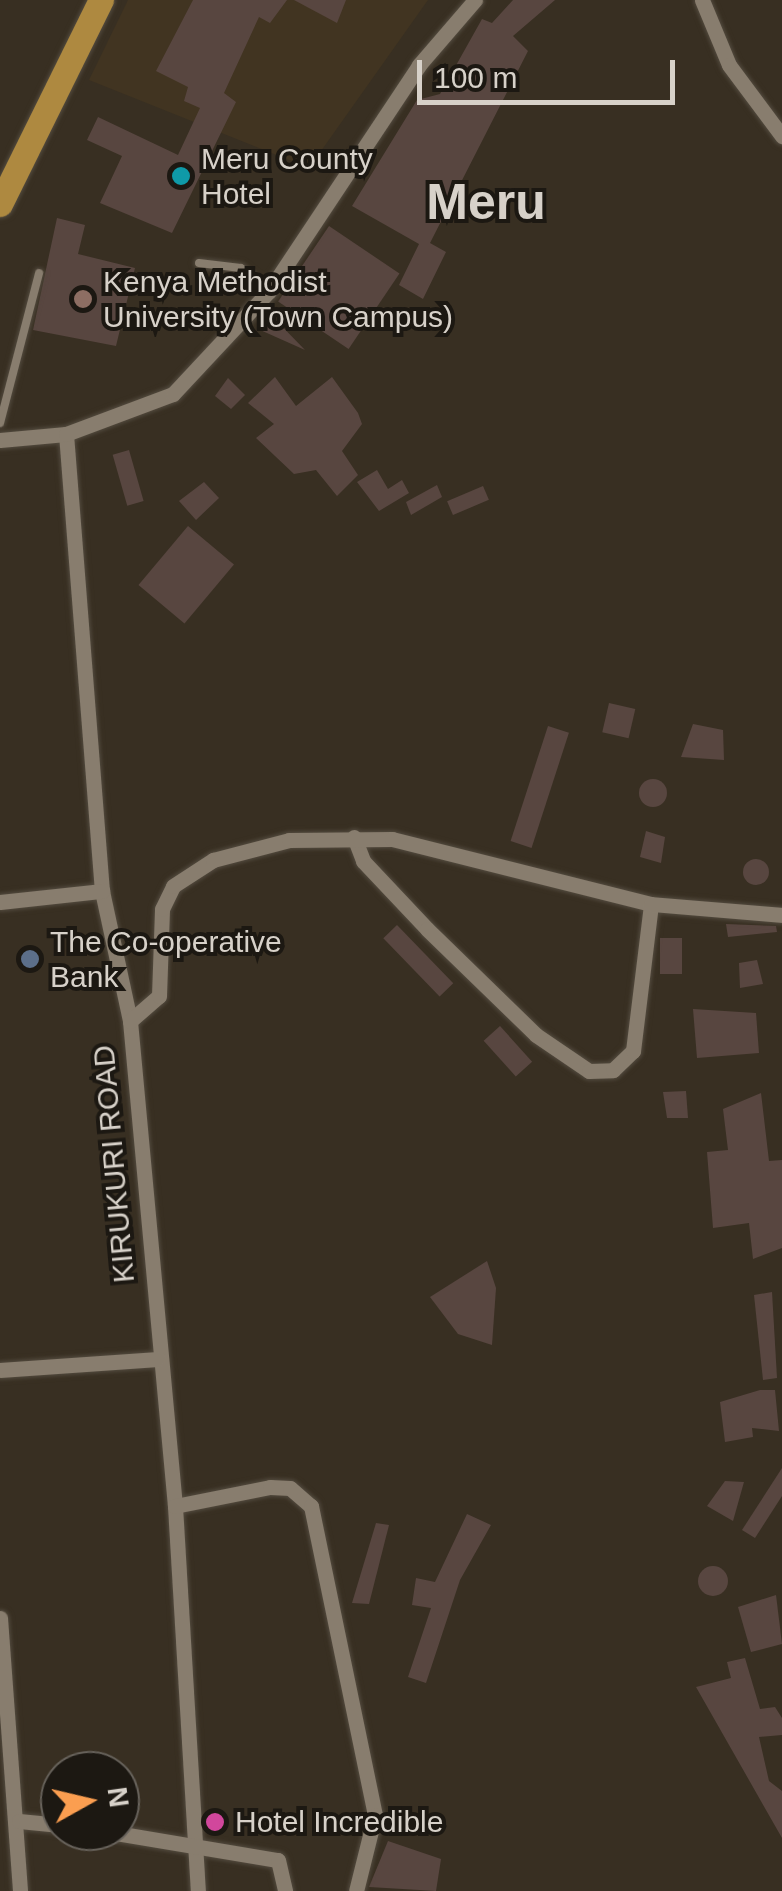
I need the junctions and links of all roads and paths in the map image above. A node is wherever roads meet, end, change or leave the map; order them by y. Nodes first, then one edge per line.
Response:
1 (101, 0) edge
2 (474, 0) edge
3 (702, 0) edge
4 (782, 136) edge
5 (0, 204) edge
6 (199, 263) dead end
7 (39, 273) dead end
8 (269, 290) junction
9 (0, 424) edge
10 (66, 434) junction
11 (0, 440) edge
12 (354, 837) junction
13 (102, 891) junction
14 (0, 902) edge
15 (651, 904) junction
16 (782, 915) edge
17 (130, 1021) junction
18 (158, 1359) junction
19 (0, 1370) edge
20 (176, 1506) junction
21 (0, 1618) edge
22 (19, 1820) junction
23 (40, 1823) edge
24 (140, 1837) edge
25 (200, 1848) junction
26 (20, 1891) edge
27 (198, 1891) edge
28 (285, 1891) edge
29 (356, 1891) edge

1 - 5 highway
2 - 8 street
3 - 4 street
6 - 8 lane
7 - 9 lane
8 - 10 street
10 - 11 street
10 - 13 street, KIRUKURI ROAD
12 - 15 street
12 - 15 street
12 - 17 street
13 - 14 street
13 - 17 street, KIRUKURI ROAD
15 - 16 street
17 - 18 street, KIRUKURI ROAD
18 - 19 street
18 - 20 street, KIRUKURI ROAD
20 - 25 street, KIRUKURI ROAD
20 - 29 street
21 - 22 street
22 - 23 street
22 - 26 street
24 - 25 street
25 - 27 street, KIRUKURI ROAD
25 - 28 street

